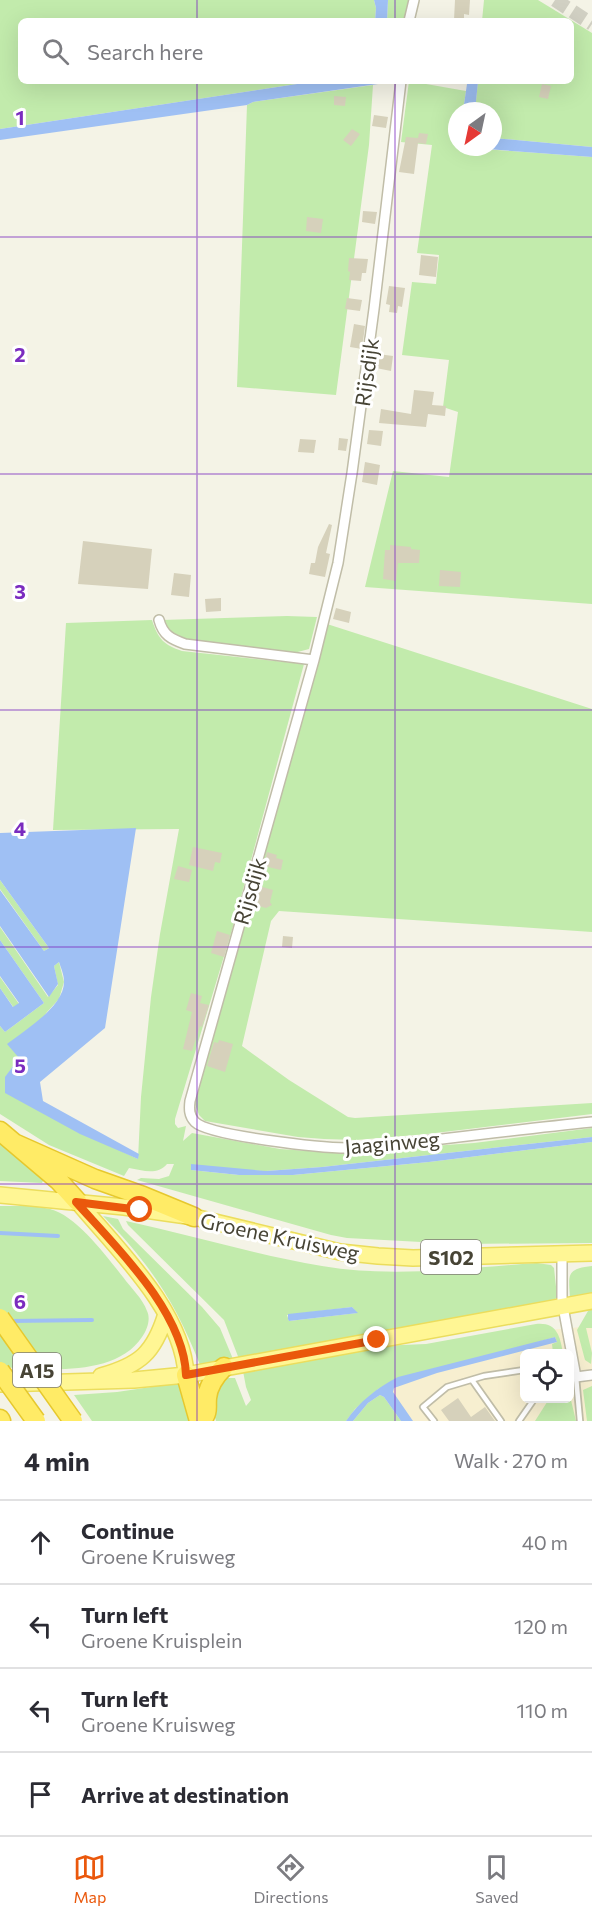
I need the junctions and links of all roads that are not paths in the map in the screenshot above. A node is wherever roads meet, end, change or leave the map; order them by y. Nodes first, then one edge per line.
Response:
1 (414, 0) edge
2 (411, 18) edge
3 (401, 84) edge
4 (159, 620) dead end
5 (315, 660) junction
6 (194, 1122) joint
7 (592, 1122) edge
8 (0, 1131) edge
9 (15, 1143) junction
10 (0, 1195) edge
11 (76, 1202) junction
12 (194, 1217) junction
13 (592, 1253) edge
14 (562, 1255) junction
15 (592, 1301) edge
16 (563, 1306) junction
17 (166, 1314) junction
18 (0, 1318) edge
19 (569, 1349) edge
20 (224, 1367) junction
21 (0, 1371) edge
22 (520, 1371) edge
23 (186, 1375) junction
24 (592, 1375) edge
25 (574, 1376) edge
26 (472, 1380) junction
27 (84, 1381) junction
28 (574, 1382) edge
29 (0, 1384) edge
30 (532, 1403) edge
31 (36, 1421) edge
32 (74, 1421) edge
33 (201, 1421) edge
34 (434, 1421) edge
35 (501, 1421) edge
36 (519, 1421) edge
37 (580, 1421) edge

1 - 2 street
3 - 5 street, Rijsdijk
4 - 5 street
5 - 6 street, Rijsdijk
6 - 7 street, Jaaginweg
8 - 9 highway
9 - 11 highway
9 - 12 highway, S102
10 - 11 main road, Groene Kruisweg / S102
11 - 12 main road, Groene Kruisweg / S102
11 - 17 main road
12 - 14 main road, Groene Kruisweg / S102
13 - 14 main road, Groene Kruisweg / S102
14 - 16 street
15 - 16 main road
16 - 19 street
16 - 20 main road
17 - 23 main road
17 - 27 main road
18 - 32 highway, A15, bridge
20 - 23 main road
20 - 33 highway
21 - 31 highway, A15, bridge
22 - 26 lane
23 - 27 main road
23 - 33 highway
24 - 25 street
26 - 34 lane
26 - 35 lane
27 - 29 main road
28 - 37 lane
30 - 36 lane

